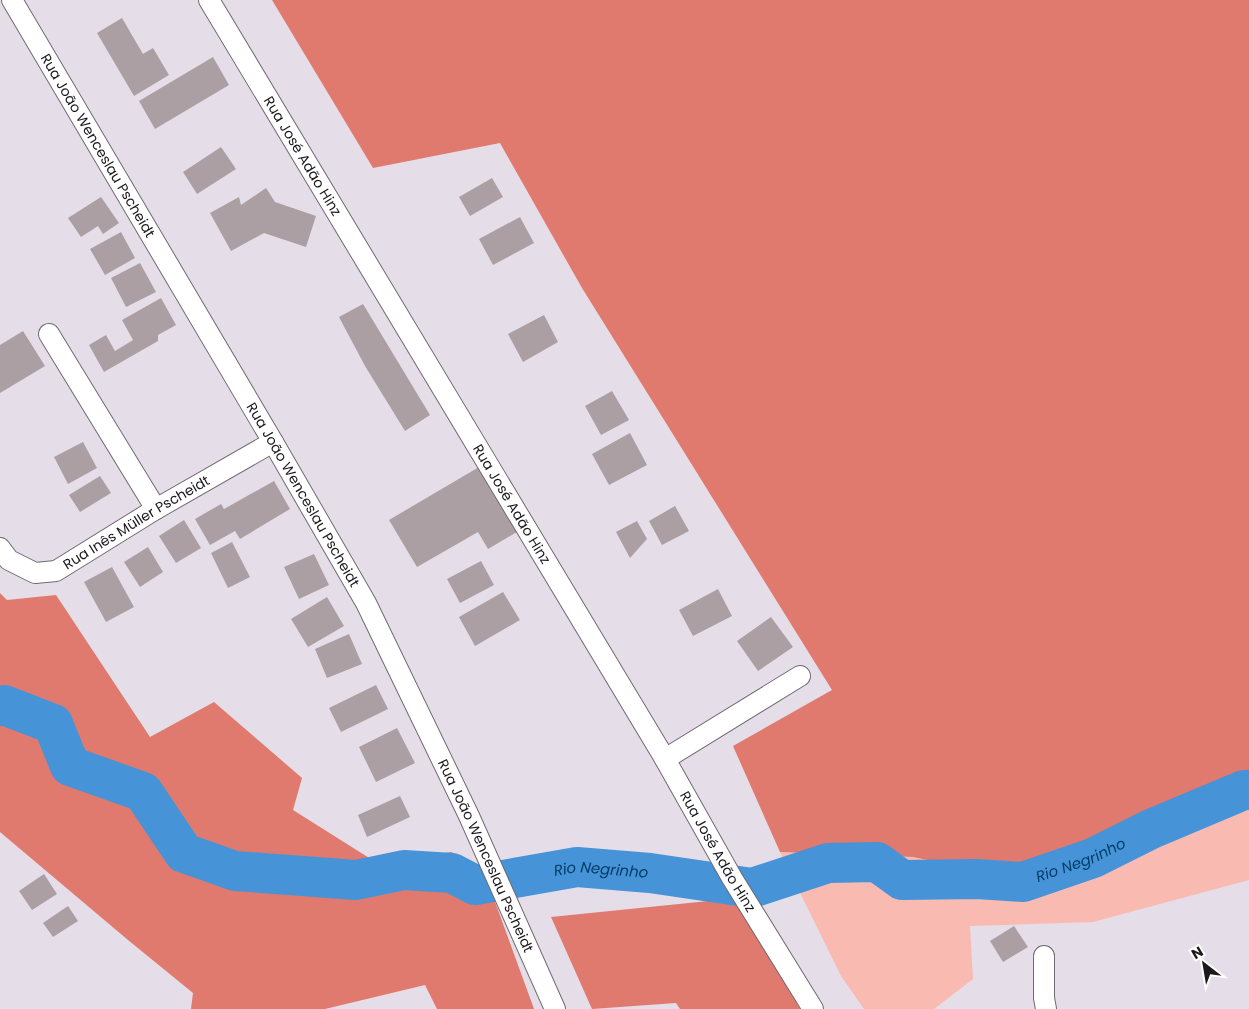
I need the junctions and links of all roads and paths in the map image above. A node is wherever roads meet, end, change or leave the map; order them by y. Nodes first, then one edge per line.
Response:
1 (12, 0) edge
2 (209, 0) edge
3 (49, 334) dead end
4 (273, 442) junction
5 (156, 509) junction
6 (0, 548) edge
7 (800, 676) dead end
8 (666, 759) junction
9 (1044, 956) dead end
10 (554, 1009) edge
11 (813, 1009) edge
12 (1046, 1009) edge

1 - 4 street, Rua João Wenceslau Pscheidt
2 - 8 street, Rua José Adão Hinz
3 - 5 street
4 - 5 street, Rua Inês Müller Pscheidt
4 - 10 street, Rua João Wenceslau Pscheidt
5 - 6 street, Rua Inês Müller Pscheidt
7 - 8 street
8 - 11 street, Rua José Adão Hinz
9 - 12 street

